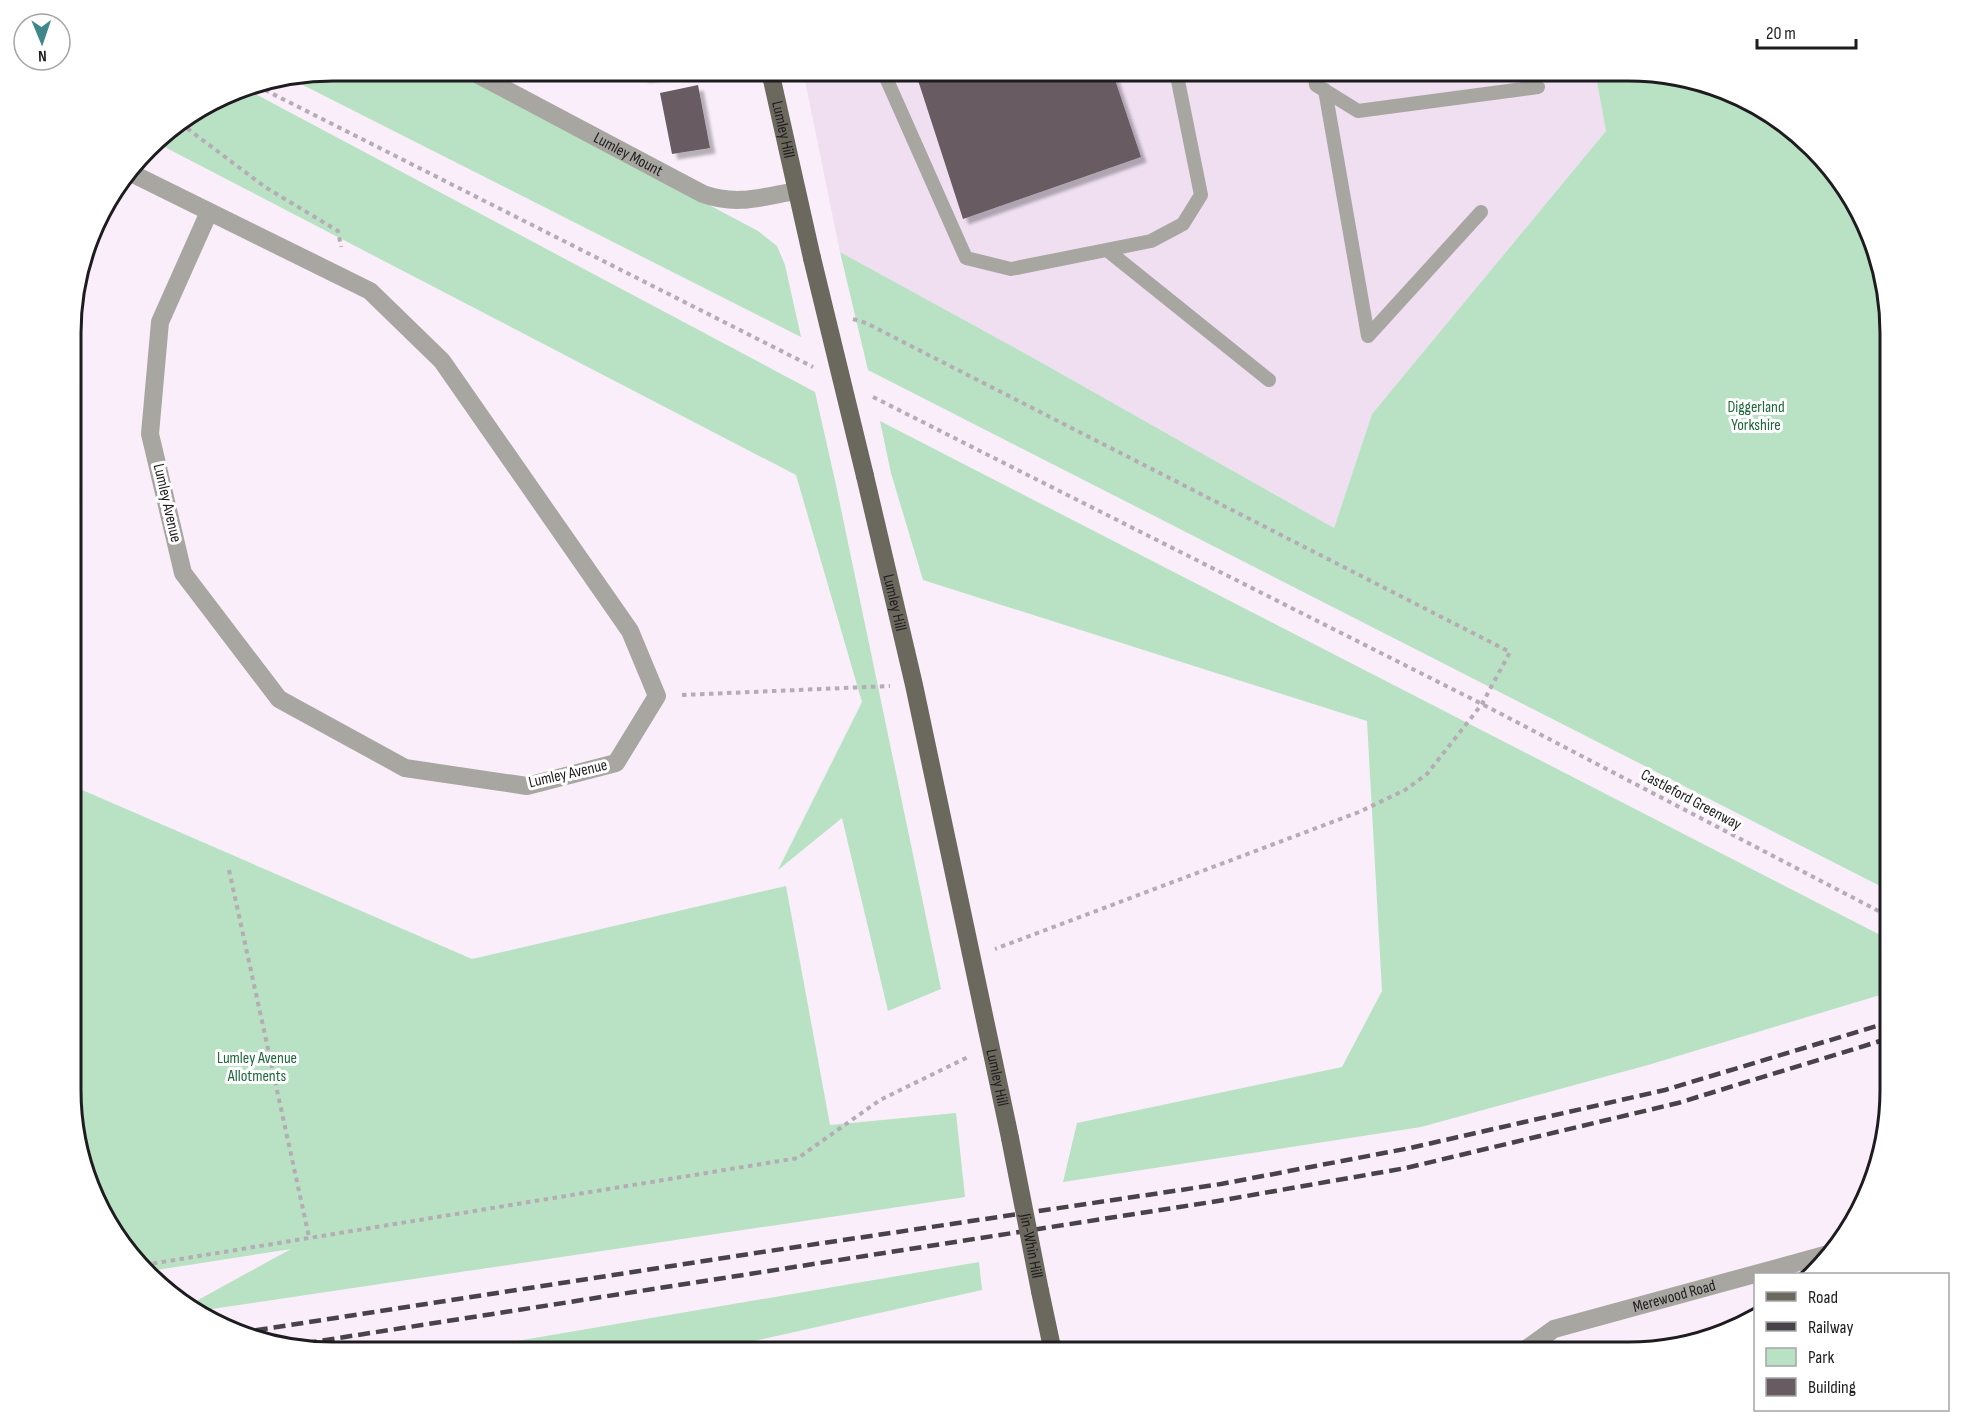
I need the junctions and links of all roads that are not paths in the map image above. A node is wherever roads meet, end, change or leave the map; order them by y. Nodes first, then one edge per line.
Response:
1 (492, 81) edge
2 (772, 81) edge
3 (889, 81) edge
4 (1178, 81) edge
5 (1315, 81) edge
6 (1538, 87) dead end
7 (1325, 90) junction
8 (137, 176) edge
9 (796, 191) junction
10 (209, 212) junction
11 (1481, 212) dead end
12 (1107, 250) junction
13 (1269, 380) dead end
14 (1010, 1138) joint
15 (1816, 1257) edge
16 (1759, 1273) edge
17 (1754, 1274) edge
18 (1051, 1342) edge
19 (1536, 1342) edge

1 - 9 street, Lumley Mount
2 - 9 main road, Lumley Hill
3 - 12 lane
4 - 12 lane
5 - 7 lane
6 - 7 lane
7 - 11 lane
8 - 10 street
9 - 14 main road, Lumley Hill, bridge
10 - 10 street, Lumley Avenue
12 - 13 lane
14 - 18 main road, Jin-Whin Hill, bridge
15 - 16 street, Merewood Road
17 - 19 street, Merewood Road

